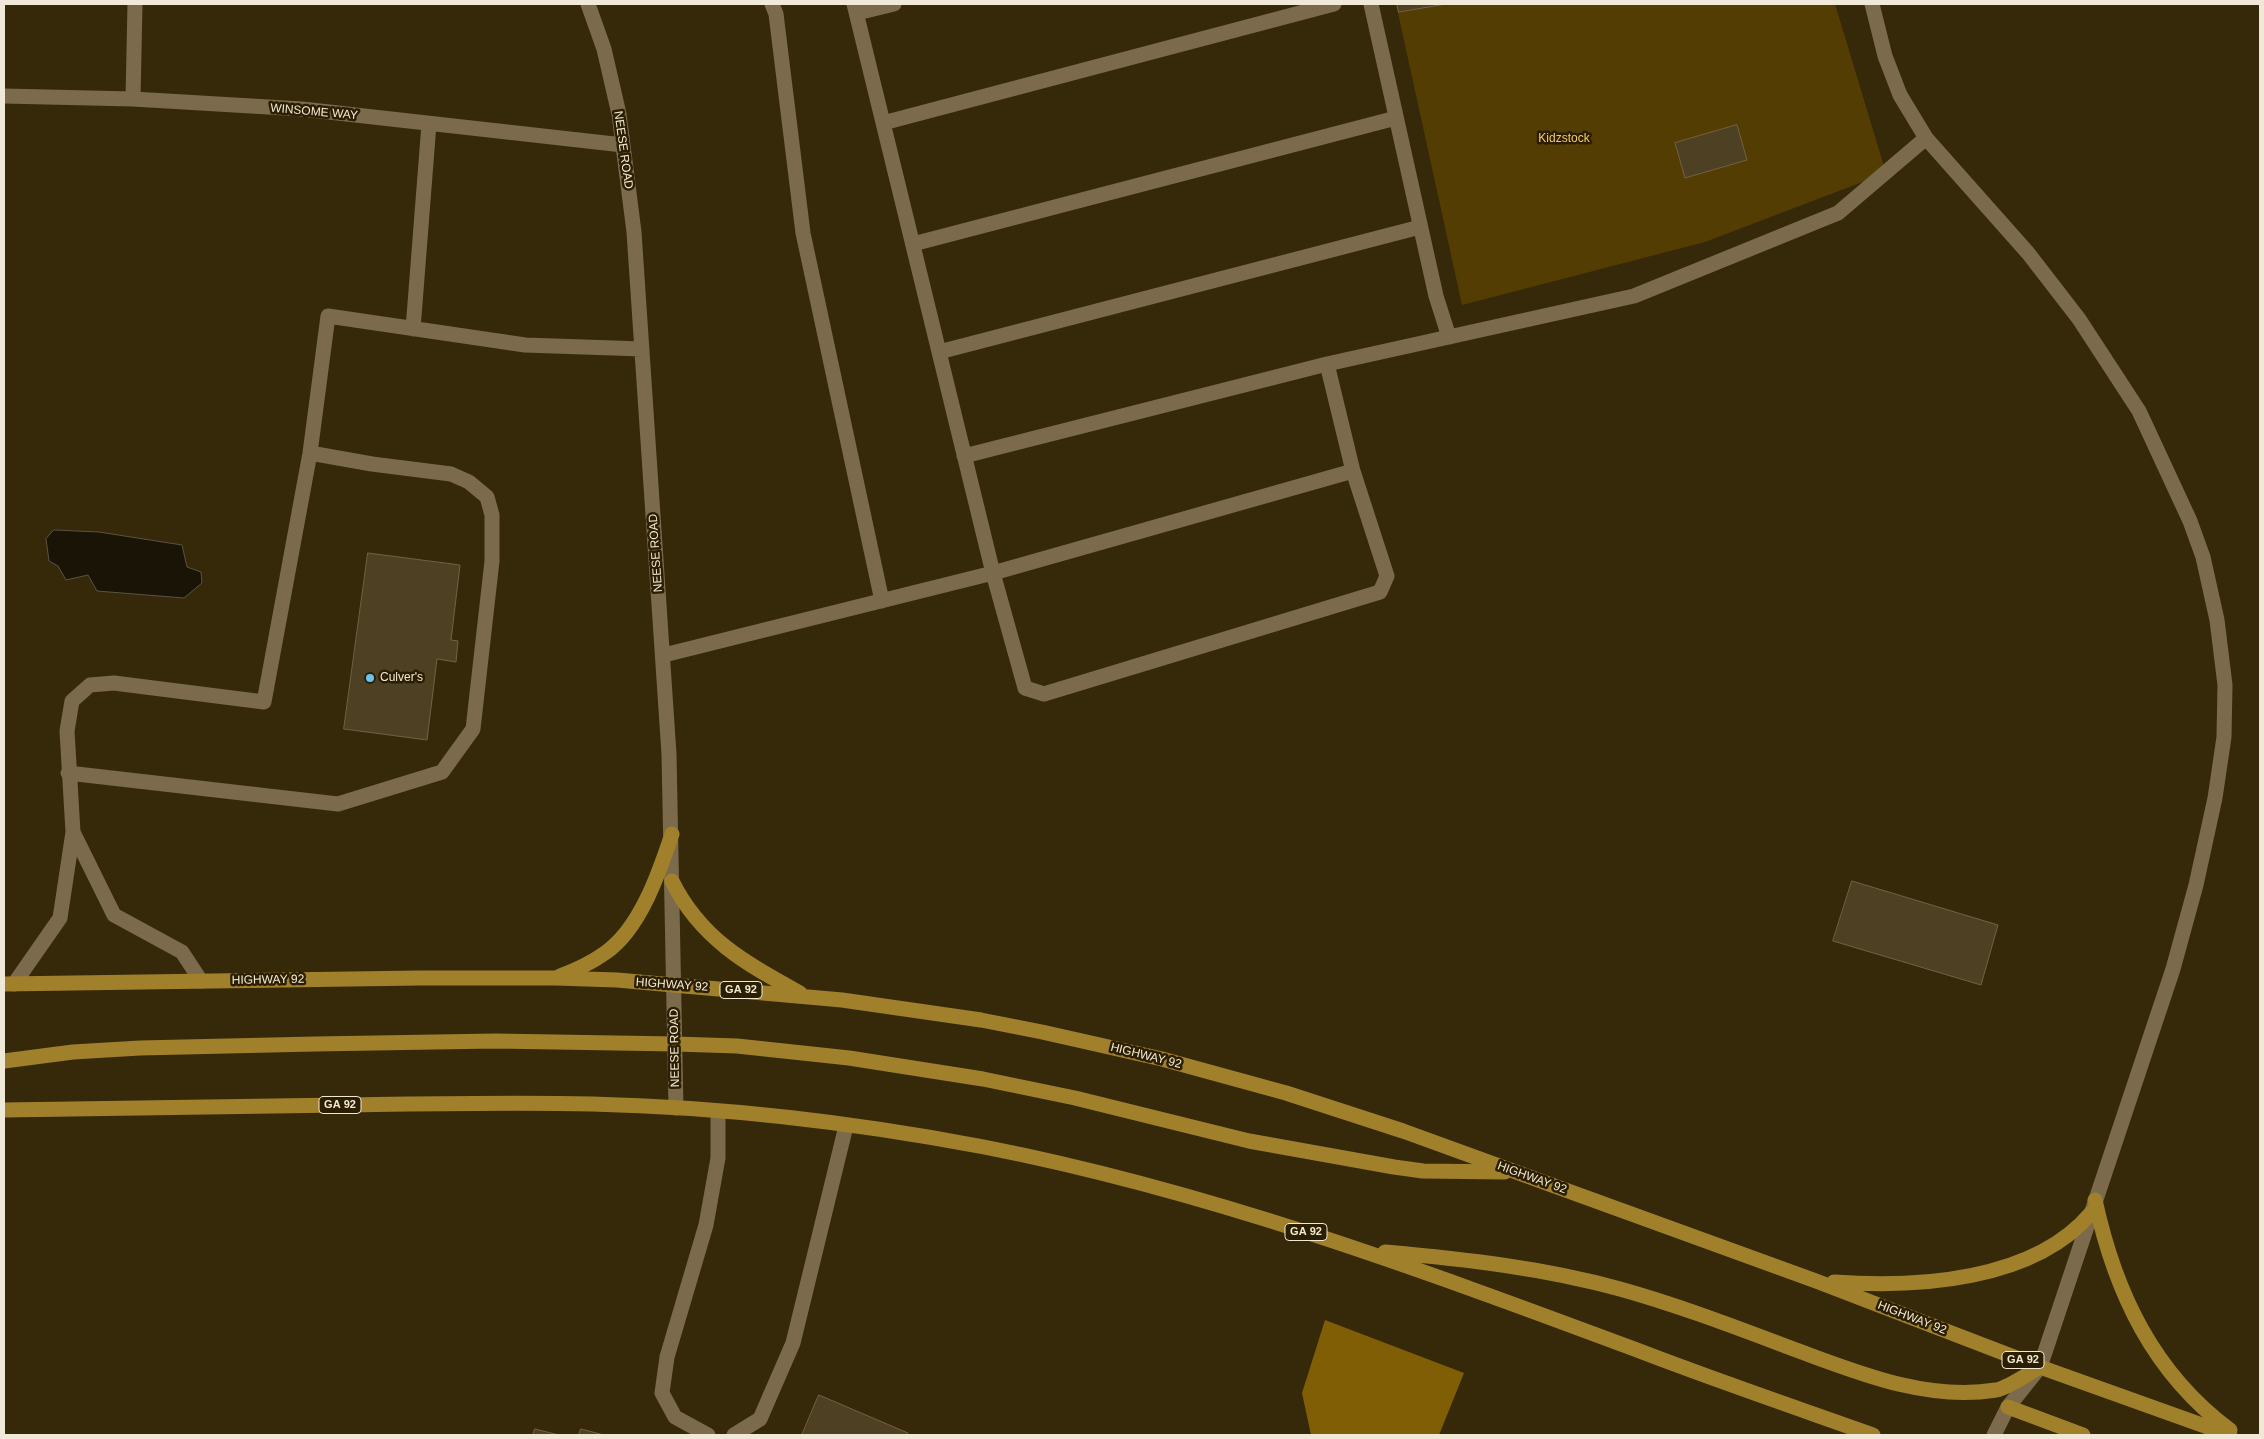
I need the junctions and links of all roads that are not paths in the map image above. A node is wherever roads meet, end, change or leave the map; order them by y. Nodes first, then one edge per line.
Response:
1 (135, 4) edge
2 (588, 4) edge
3 (772, 4) edge
4 (894, 4) edge
5 (1334, 4) edge
6 (1371, 4) edge
7 (1872, 4) edge
8 (855, 9) edge
9 (4, 96) edge
10 (133, 99) junction
11 (1396, 118) junction
12 (883, 123) junction
13 (429, 124) junction
14 (1926, 138) junction
15 (623, 145) junction
16 (1420, 227) junction
17 (913, 244) junction
18 (413, 329) junction
19 (1449, 337) junction
20 (642, 349) junction
21 (939, 352) junction
22 (1326, 364) junction
23 (310, 453) junction
24 (964, 456) junction
25 (1353, 471) junction
26 (993, 573) junction
27 (882, 601) junction
28 (664, 655) junction
29 (68, 773) junction
30 (73, 832) junction
31 (672, 834) junction
32 (672, 881) junction
33 (556, 978) junction
34 (201, 980) junction
35 (9, 984) edge
36 (674, 984) junction
37 (808, 997) junction
38 (676, 1044) junction
39 (4, 1061) edge
40 (676, 1108) junction
41 (4, 1110) edge
42 (718, 1112) junction
43 (846, 1126) junction
44 (1517, 1172) junction
45 (2093, 1206) junction
46 (1362, 1250) junction
47 (1816, 1281) junction
48 (2040, 1367) junction
49 (2008, 1407) junction
50 (708, 1435) edge
51 (736, 1435) edge
52 (1873, 1435) edge
53 (1994, 1435) edge
54 (2084, 1435) edge
55 (2230, 1435) edge
56 (2237, 1435) edge

1 - 10 street
2 - 15 street, NEESE ROAD
3 - 27 street
4 - 8 street
5 - 12 street
6 - 11 street
7 - 14 street
8 - 12 street
9 - 10 street, WINSOME WAY
10 - 13 street, WINSOME WAY
11 - 16 street
11 - 17 street
12 - 17 street
13 - 15 street, WINSOME WAY
13 - 18 street
14 - 19 street
14 - 45 street
15 - 20 street, NEESE ROAD
16 - 19 street
16 - 21 street
17 - 21 street
18 - 20 street
18 - 23 street
19 - 22 street
20 - 28 street, NEESE ROAD
21 - 24 street
22 - 24 street
22 - 25 street
23 - 29 street
23 - 29 street
24 - 26 street
25 - 26 street
25 - 26 street
26 - 27 street
27 - 28 street
28 - 31 street, NEESE ROAD
29 - 30 street
30 - 34 street
30 - 35 street
31 - 32 street, NEESE ROAD
31 - 33 main road
32 - 36 street, NEESE ROAD
32 - 37 main road
33 - 34 main road, HIGHWAY 92 / GA 92
33 - 36 main road, HIGHWAY 92 / GA 92
34 - 35 main road, HIGHWAY 92 / GA 92
36 - 37 main road, HIGHWAY 92 / GA 92
36 - 38 street, NEESE ROAD
37 - 44 main road, HIGHWAY 92 / GA 92
38 - 39 main road
38 - 40 street, NEESE ROAD
38 - 44 main road
40 - 41 main road, GA 92
40 - 42 main road, GA 92
42 - 43 main road, GA 92
42 - 50 street
43 - 46 main road, GA 92
43 - 51 street
44 - 47 main road, HIGHWAY 92 / GA 92
45 - 47 main road
45 - 48 street
45 - 56 main road
46 - 48 main road
46 - 52 main road, GA 92
47 - 48 main road, HIGHWAY 92 / GA 92
48 - 49 street
48 - 55 main road, HIGHWAY 92 / GA 92
49 - 53 street
49 - 54 main road

